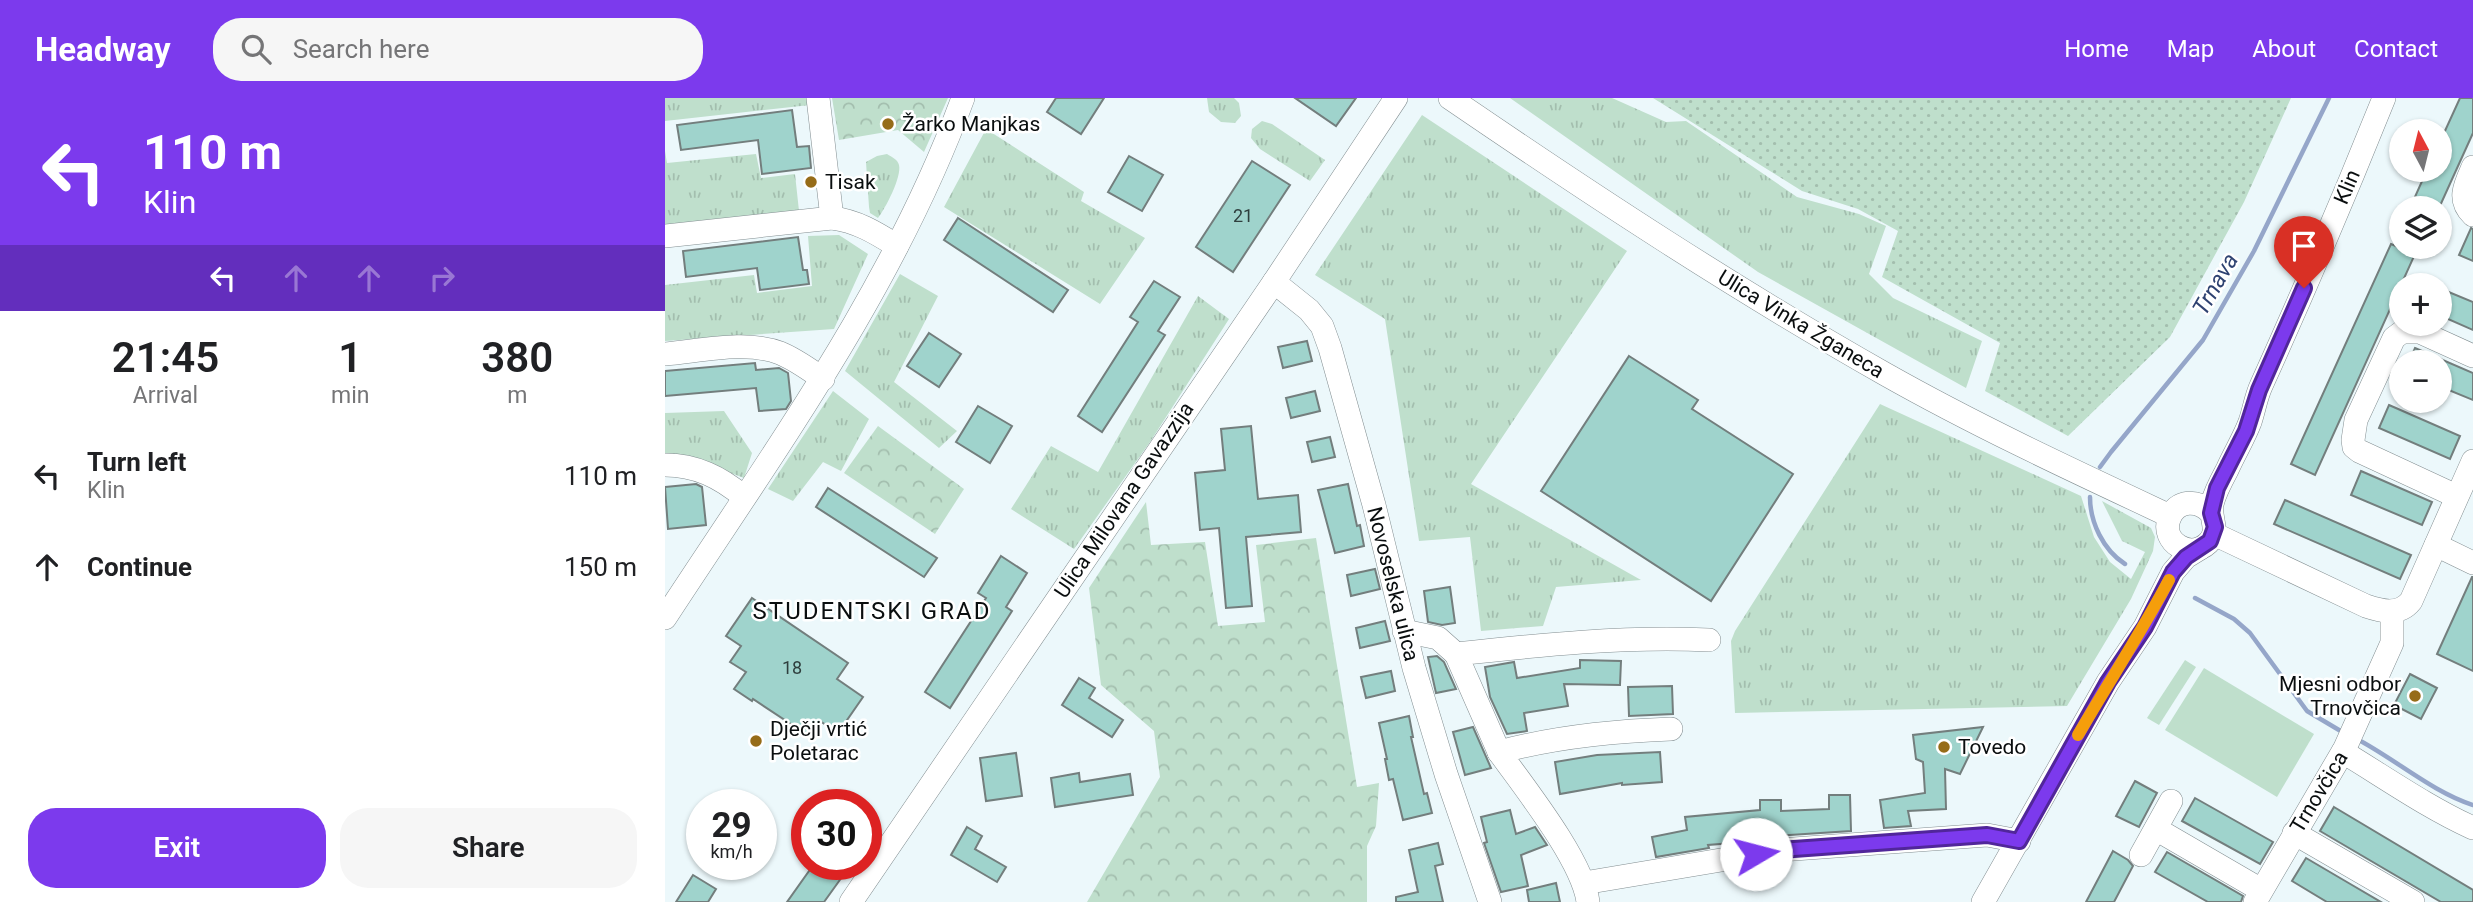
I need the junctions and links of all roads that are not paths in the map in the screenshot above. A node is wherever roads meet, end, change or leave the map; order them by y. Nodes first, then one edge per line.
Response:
1 (818, 98) edge
2 (964, 98) edge
3 (1396, 98) edge
4 (1450, 98) edge
5 (2384, 98) edge
6 (2473, 167) edge
7 (2473, 215) edge
8 (832, 218) junction
9 (665, 236) edge
10 (897, 246) junction
11 (1274, 282) junction
12 (665, 354) edge
13 (2473, 356) edge
14 (823, 379) junction
15 (2259, 390) junction
16 (2473, 461) edge
17 (665, 465) edge
18 (2456, 496) junction
19 (744, 497) junction
20 (2176, 519) junction
21 (2208, 532) junction
22 (2436, 545) junction
23 (2473, 563) edge
24 (2392, 611) junction
25 (665, 618) edge
26 (1404, 631) junction
27 (1709, 640) dead end
28 (1456, 654) junction
29 (2108, 682) junction
30 (1671, 729) dead end
31 (2344, 750) junction
32 (1499, 752) junction
33 (2171, 801) dead end
34 (2155, 828) junction
35 (2473, 828) edge
36 (2294, 833) junction
37 (2019, 841) junction
38 (2141, 855) dead end
39 (1586, 892) edge
40 (2258, 896) edge
41 (851, 902) edge
42 (1490, 902) edge
43 (1983, 902) edge
44 (2413, 902) edge

1 - 8 street
2 - 10 street
3 - 11 street, Ulica Milovana Gavazzija
4 - 20 street, Ulica Vinka Žganeca
5 - 15 street, Klin
6 - 7 street
8 - 9 street
8 - 10 street
10 - 14 street
11 - 26 street, Novoselska ulica
11 - 41 street, Ulica Milovana Gavazzija
12 - 14 street
13 - 18 street
14 - 19 street
15 - 20 street, Klin
15 - 21 street, Klin
16 - 18 street
17 - 19 street
18 - 22 street
19 - 25 street
20 - 21 street
20 - 21 street
20 - 29 street, Klin
21 - 24 street
21 - 29 street, Klin
22 - 23 street
22 - 24 street
24 - 31 street, Trnovčica
26 - 28 street
26 - 42 street, Novoselska ulica
27 - 28 street
28 - 32 street
29 - 37 street, Klin
30 - 32 street
31 - 35 street
31 - 36 street, Trnovčica
32 - 39 street
33 - 34 street
34 - 38 street
34 - 40 street, Trnovčica
36 - 40 street, Trnovčica
36 - 44 street
37 - 39 street
37 - 43 street, Klin

